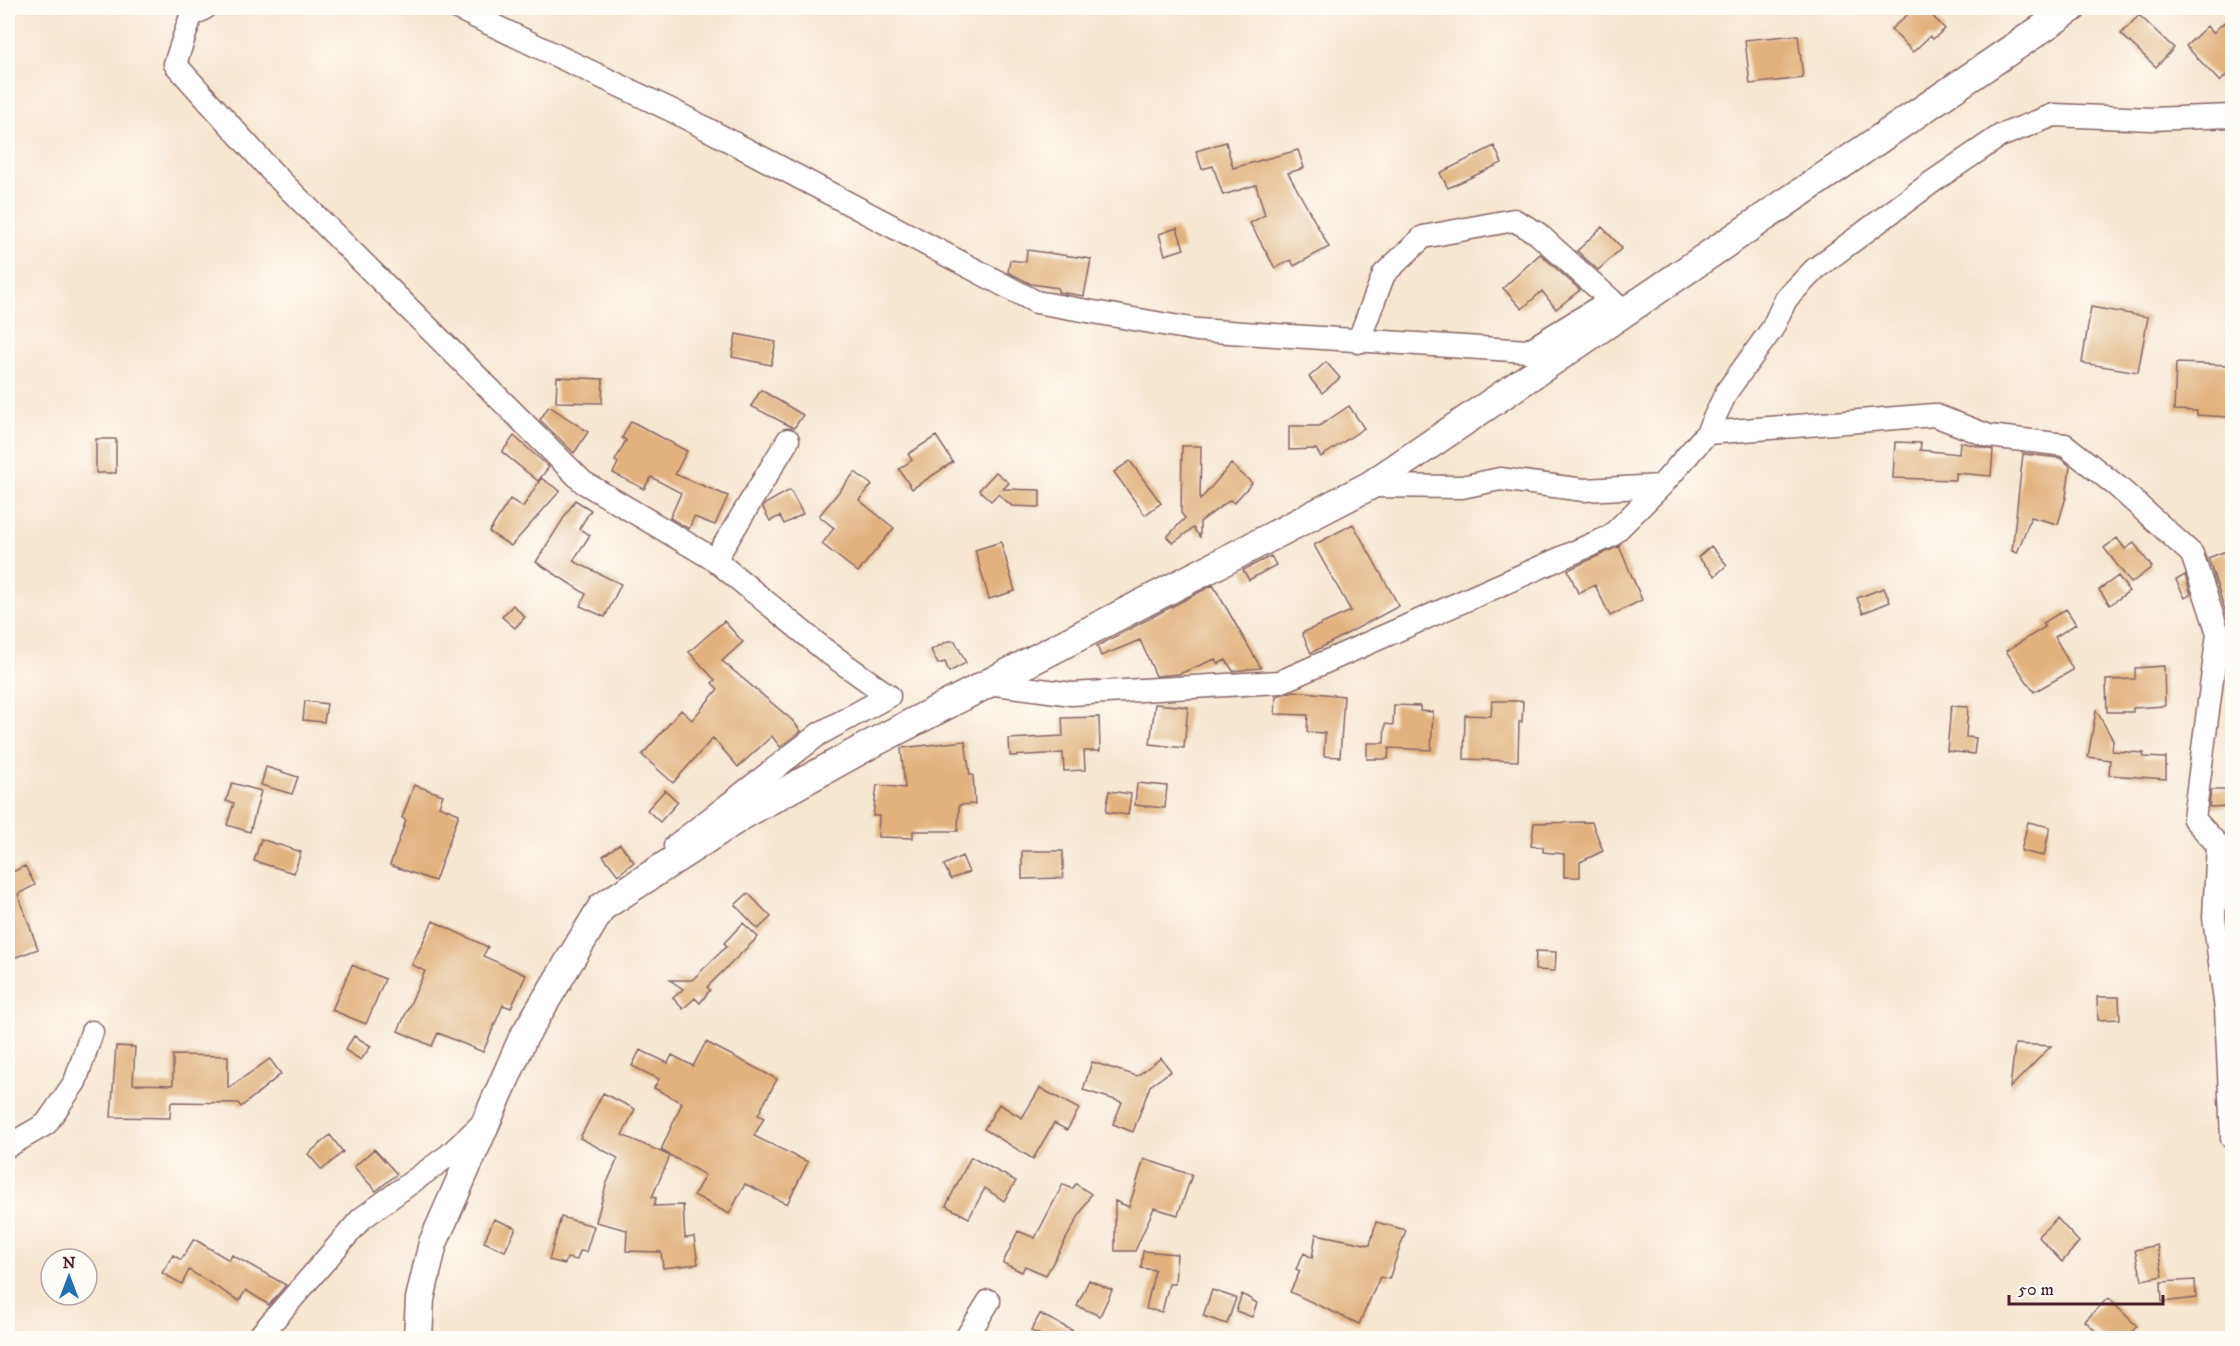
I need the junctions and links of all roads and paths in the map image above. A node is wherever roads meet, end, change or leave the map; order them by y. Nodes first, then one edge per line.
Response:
1 (205, 8) edge
2 (457, 8) edge
3 (2072, 8) edge
4 (2232, 116) edge
5 (1618, 307) junction
6 (1358, 342) junction
7 (1707, 433) junction
8 (788, 440) dead end
9 (1369, 486) junction
10 (1661, 486) junction
11 (715, 560) junction
12 (988, 683) junction
13 (647, 879) junction
14 (92, 1032) dead end
15 (488, 1118) junction
16 (2232, 1138) edge
17 (8, 1146) edge
18 (989, 1301) dead end
19 (258, 1338) edge
20 (418, 1338) edge
21 (966, 1338) edge

1 - 11 street
2 - 6 street
3 - 5 street
4 - 7 street
5 - 6 street
5 - 6 street
5 - 9 street
7 - 10 street
7 - 16 street
8 - 11 street
9 - 10 street
9 - 12 street
10 - 12 street
11 - 13 street
12 - 13 street
13 - 15 street
14 - 17 street
15 - 19 street
15 - 20 street
18 - 21 street

